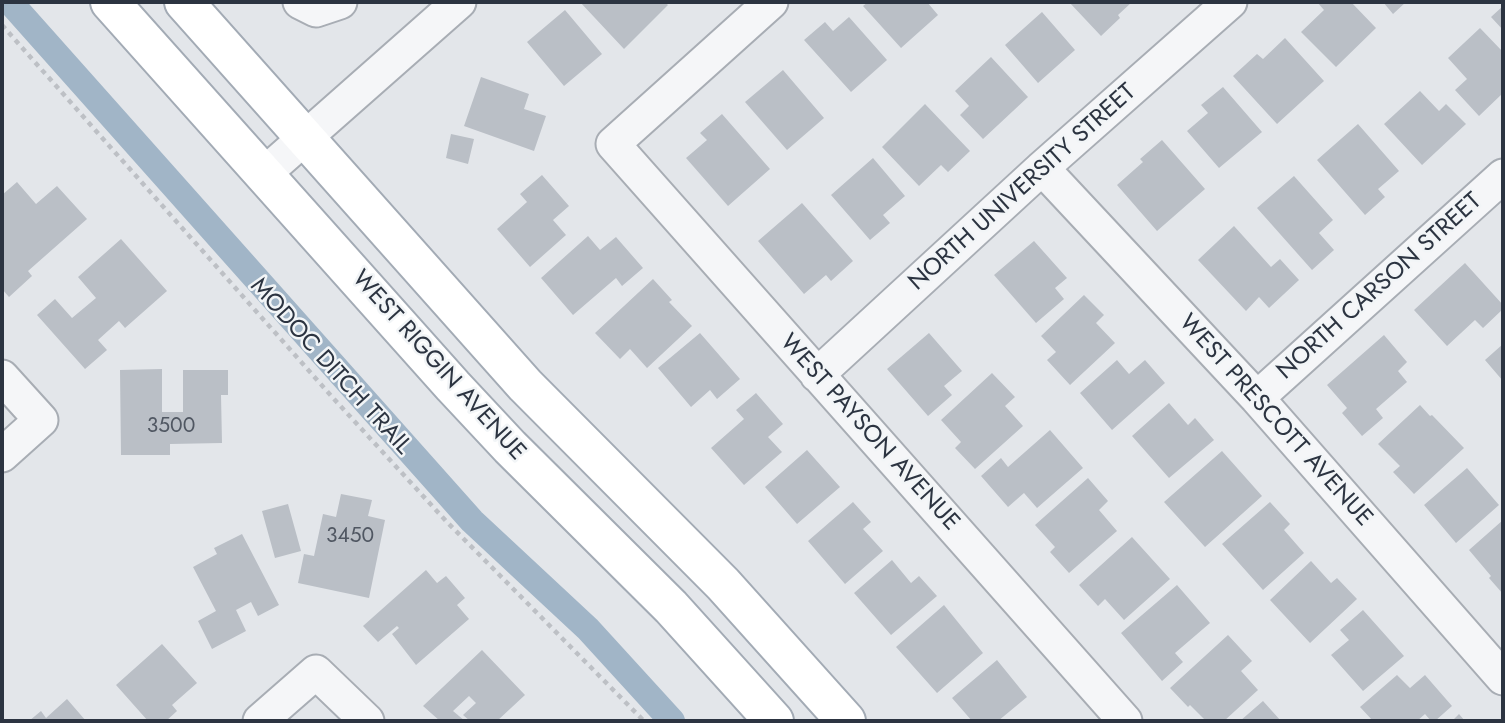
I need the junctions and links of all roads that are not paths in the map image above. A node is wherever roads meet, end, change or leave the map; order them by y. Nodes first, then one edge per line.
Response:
1 (110, 2) edge
2 (184, 2) edge
3 (300, 2) edge
4 (340, 2) edge
5 (458, 2) edge
6 (771, 2) edge
7 (1230, 2) edge
8 (305, 138) junction
9 (1042, 168) junction
10 (264, 174) junction
11 (1498, 192) edge
12 (817, 375) junction
13 (2, 377) edge
14 (1257, 398) junction
15 (2, 455) edge
16 (1503, 678) edge
17 (260, 721) edge
18 (367, 721) edge
19 (774, 721) edge
20 (846, 721) edge
21 (1125, 721) edge

1 - 10 main road, WEST RIGGIN AVENUE
2 - 8 main road
3 - 4 street
5 - 8 street
6 - 12 street, WEST PAYSON AVENUE
7 - 9 street, NORTH UNIVERSITY STREET
8 - 10 street
8 - 20 main road
9 - 12 street, NORTH UNIVERSITY STREET
9 - 14 street, WEST PRESCOTT AVENUE
10 - 19 main road, WEST RIGGIN AVENUE
11 - 14 street, NORTH CARSON STREET
12 - 21 street, WEST PAYSON AVENUE
13 - 15 street
14 - 16 street, WEST PRESCOTT AVENUE
17 - 18 street

